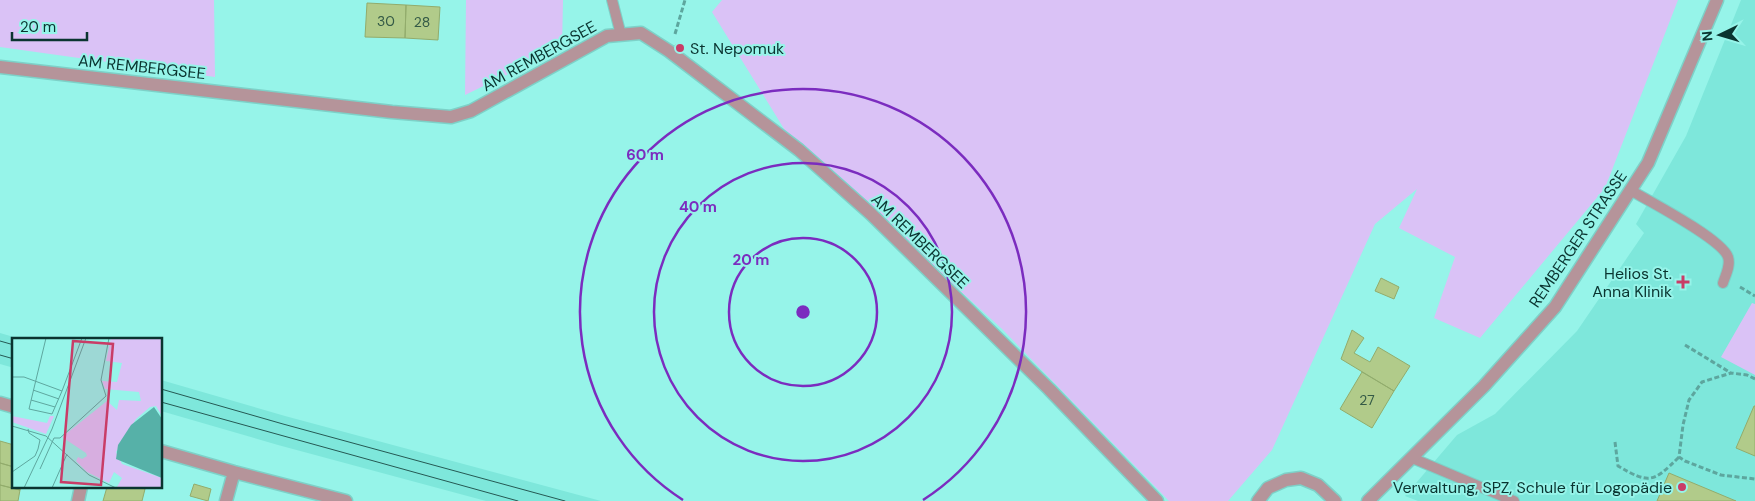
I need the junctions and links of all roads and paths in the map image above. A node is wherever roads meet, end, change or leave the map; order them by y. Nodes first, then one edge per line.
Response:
1 (612, 0) edge
2 (685, 0) edge
3 (1717, 0) edge
4 (621, 35) junction
5 (669, 51) junction
6 (0, 68) edge
7 (1630, 190) junction
8 (1723, 283) dead end
9 (1685, 345) dead end
10 (1731, 373) junction
11 (1755, 379) edge
12 (0, 402) edge
13 (12, 406) edge
14 (1615, 442) dead end
15 (162, 451) edge
16 (1679, 457) junction
17 (1412, 458) junction
18 (234, 472) junction
19 (1755, 479) edge
20 (81, 488) edge
21 (330, 499) edge
22 (78, 501) edge
23 (226, 501) edge
24 (346, 501) edge
25 (1157, 501) edge
26 (1258, 501) edge
27 (1335, 501) edge
28 (1368, 501) edge
29 (1514, 501) edge

1 - 4 lane
2 - 5 path
3 - 7 street, REMBERGER STRASSE
4 - 5 street, AM REMBERGSEE
4 - 6 street, AM REMBERGSEE
5 - 25 street, AM REMBERGSEE
7 - 8 lane
7 - 17 street, REMBERGER STRASSE
9 - 10 path
10 - 11 path
10 - 16 path
12 - 13 street
14 - 16 path
15 - 18 street
16 - 19 path
17 - 28 street, REMBERGER STRASSE
17 - 29 lane
18 - 21 street
18 - 23 street
20 - 22 street
21 - 24 street
26 - 27 street

